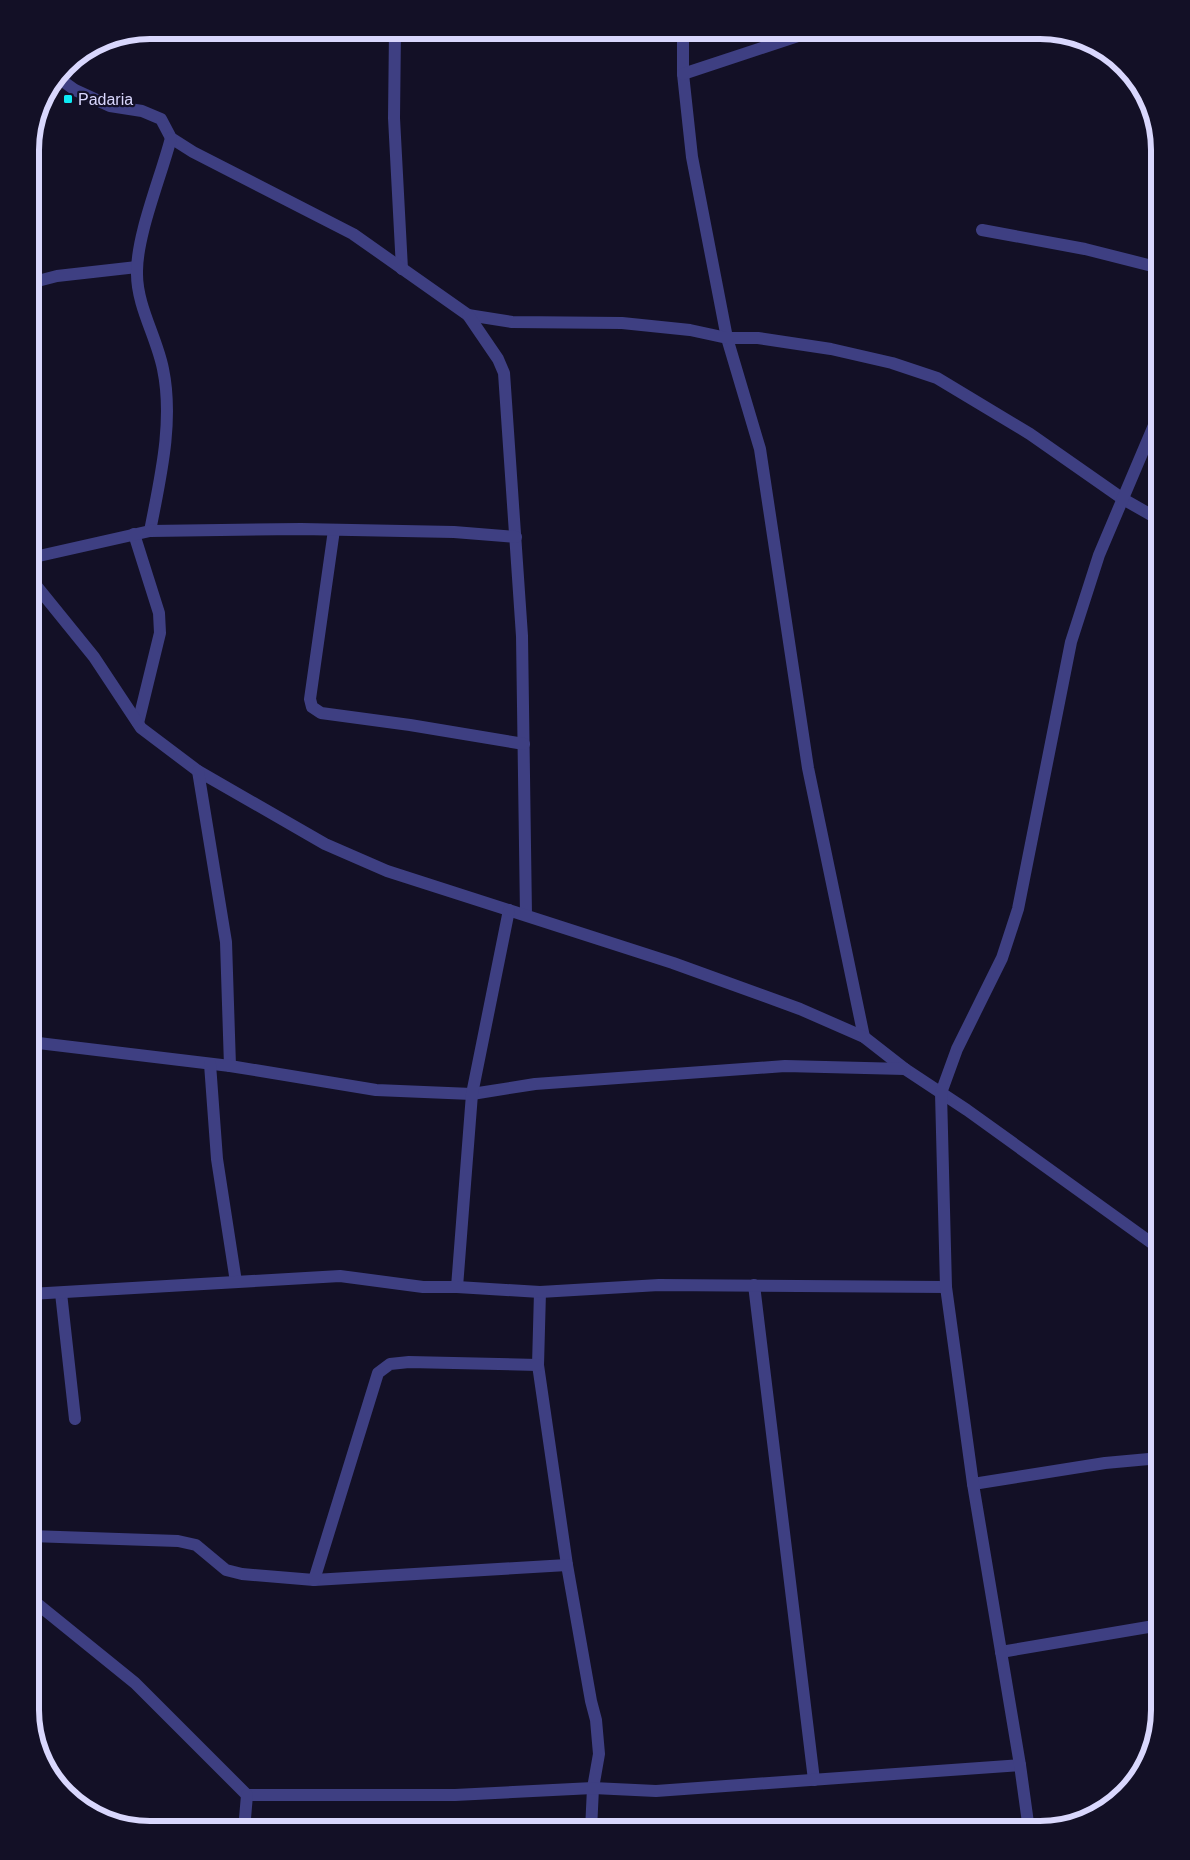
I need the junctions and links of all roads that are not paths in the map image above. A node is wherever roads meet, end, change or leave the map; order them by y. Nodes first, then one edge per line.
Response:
1 (395, 39) edge
2 (683, 39) edge
3 (789, 39) edge
4 (683, 74) junction
5 (63, 81) edge
6 (171, 138) junction
7 (982, 230) dead end
8 (1151, 266) edge
9 (137, 267) junction
10 (402, 268) junction
11 (39, 281) edge
12 (468, 315) junction
13 (727, 338) junction
14 (1151, 432) edge
15 (1123, 499) junction
16 (1151, 515) edge
17 (334, 530) junction
18 (150, 531) junction
19 (134, 534) junction
20 (516, 537) junction
21 (39, 556) edge
22 (39, 589) edge
23 (138, 723) junction
24 (524, 744) junction
25 (198, 771) junction
26 (509, 910) junction
27 (526, 915) junction
28 (864, 1037) junction
29 (39, 1043) edge
30 (210, 1064) junction
31 (230, 1066) junction
32 (905, 1069) junction
33 (941, 1093) junction
34 (472, 1094) junction
35 (1151, 1243) edge
36 (236, 1282) junction
37 (754, 1285) junction
38 (457, 1287) junction
39 (946, 1287) junction
40 (540, 1292) junction
41 (61, 1293) junction
42 (39, 1294) edge
43 (538, 1365) junction
44 (75, 1419) dead end
45 (1151, 1459) edge
46 (972, 1484) junction
47 (39, 1536) edge
48 (567, 1565) junction
49 (314, 1580) junction
50 (39, 1607) edge
51 (1151, 1627) edge
52 (1000, 1652) junction
53 (1020, 1765) junction
54 (814, 1780) junction
55 (592, 1788) junction
56 (247, 1795) junction
57 (245, 1821) edge
58 (591, 1821) edge
59 (1028, 1821) edge

1 - 10 street
2 - 4 street
3 - 4 street
4 - 13 street
5 - 6 street
6 - 9 street
6 - 10 street
7 - 8 street
9 - 11 street
9 - 18 street
10 - 12 street
12 - 13 street
12 - 20 street
13 - 15 street
13 - 28 street
14 - 15 street
15 - 16 street
15 - 33 street
17 - 18 street
17 - 20 street
17 - 24 street
18 - 19 street
19 - 21 street
19 - 23 street
20 - 24 street
22 - 23 street
23 - 25 street
24 - 27 street
25 - 26 street
25 - 31 street
26 - 27 street
26 - 34 street
27 - 28 street
28 - 32 street
29 - 30 street
30 - 31 street
30 - 36 street
31 - 34 street
32 - 33 street
32 - 34 street
33 - 35 street
33 - 39 street
34 - 38 street
36 - 38 street
36 - 41 street
37 - 39 street
37 - 40 street
37 - 54 street
38 - 40 street
39 - 46 street
40 - 43 street
41 - 42 street
41 - 44 street
43 - 48 street
43 - 49 street
45 - 46 street
46 - 52 street
47 - 49 street
48 - 49 street
48 - 55 street
50 - 56 street
51 - 52 street
52 - 53 street
53 - 54 street
53 - 59 street
54 - 55 street
55 - 56 street
55 - 58 street
56 - 57 street

